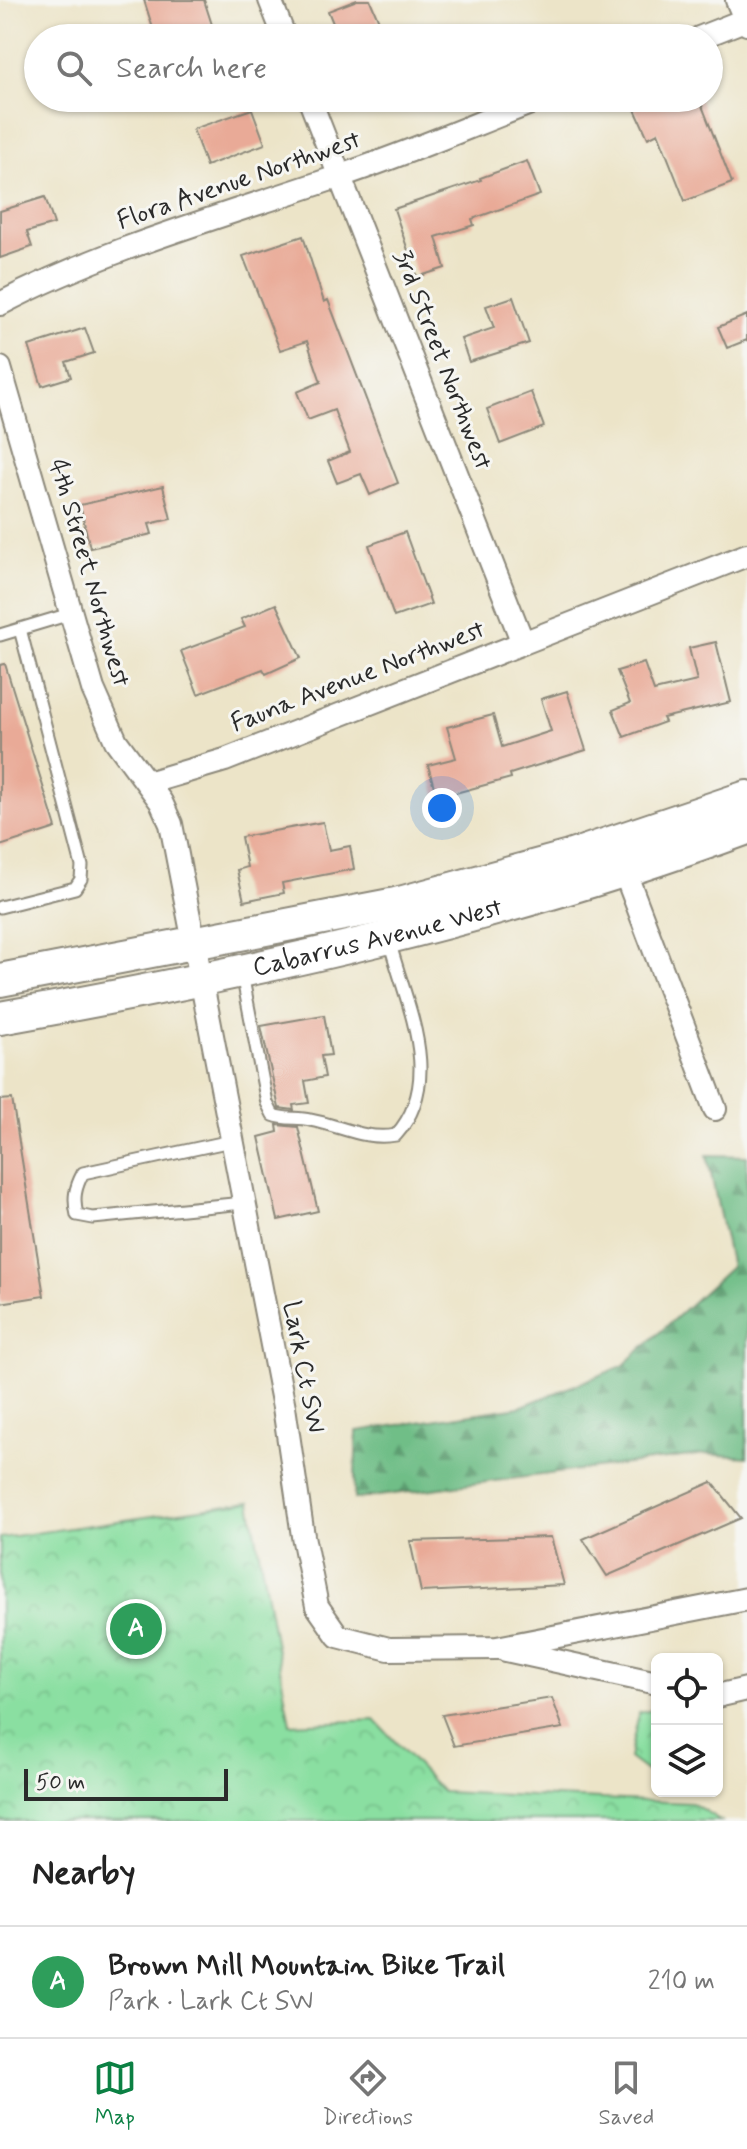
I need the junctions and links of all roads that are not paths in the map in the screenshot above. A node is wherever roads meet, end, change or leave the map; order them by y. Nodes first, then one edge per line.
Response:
1 (270, 0) edge
2 (744, 16) edge
3 (279, 24) edge
4 (723, 26) edge
5 (315, 112) edge
6 (507, 112) edge
7 (340, 176) junction
8 (0, 304) edge
9 (0, 368) edge
10 (747, 555) edge
11 (70, 614) junction
12 (20, 629) junction
13 (0, 635) edge
14 (523, 643) junction
15 (147, 783) junction
16 (741, 809) edge
17 (624, 870) junction
18 (0, 907) edge
19 (388, 939) junction
20 (193, 945) junction
21 (242, 973) junction
22 (0, 980) edge
23 (200, 982) junction
24 (0, 1018) edge
25 (715, 1109) dead end
26 (231, 1141) junction
27 (243, 1203) junction
28 (747, 1599) edge
29 (497, 1648) junction
30 (651, 1682) edge
31 (747, 1689) edge
32 (723, 1695) edge

1 - 3 street
2 - 4 street
5 - 7 street, 3rd Street Northwest
6 - 7 street, Flora Avenue Northwest
7 - 8 street, Flora Avenue Northwest
7 - 14 street, 3rd Street Northwest
9 - 11 street, 4th Street Northwest
10 - 14 street, Fauna Avenue Northwest
11 - 12 lane
11 - 15 street, 4th Street Northwest
12 - 13 lane
12 - 18 lane
14 - 15 street, Fauna Avenue Northwest
15 - 20 street
16 - 17 main road, Cabarrus Avenue West
16 - 20 main road, Cabarrus Avenue West
17 - 19 main road, Cabarrus Avenue West
17 - 25 street
19 - 21 main road, Cabarrus Avenue West
19 - 21 lane
20 - 22 main road, Cabarrus Avenue West
20 - 23 street, Lark Ct SW
21 - 23 main road, Cabarrus Avenue West
23 - 24 main road, Cabarrus Avenue West
23 - 26 street, Lark Ct SW
26 - 27 street, Lark Ct SW
26 - 27 lane
27 - 29 street, Lark Ct SW
28 - 29 street, Lark Ct SW
29 - 30 street, Lark Ct SW
31 - 32 street

